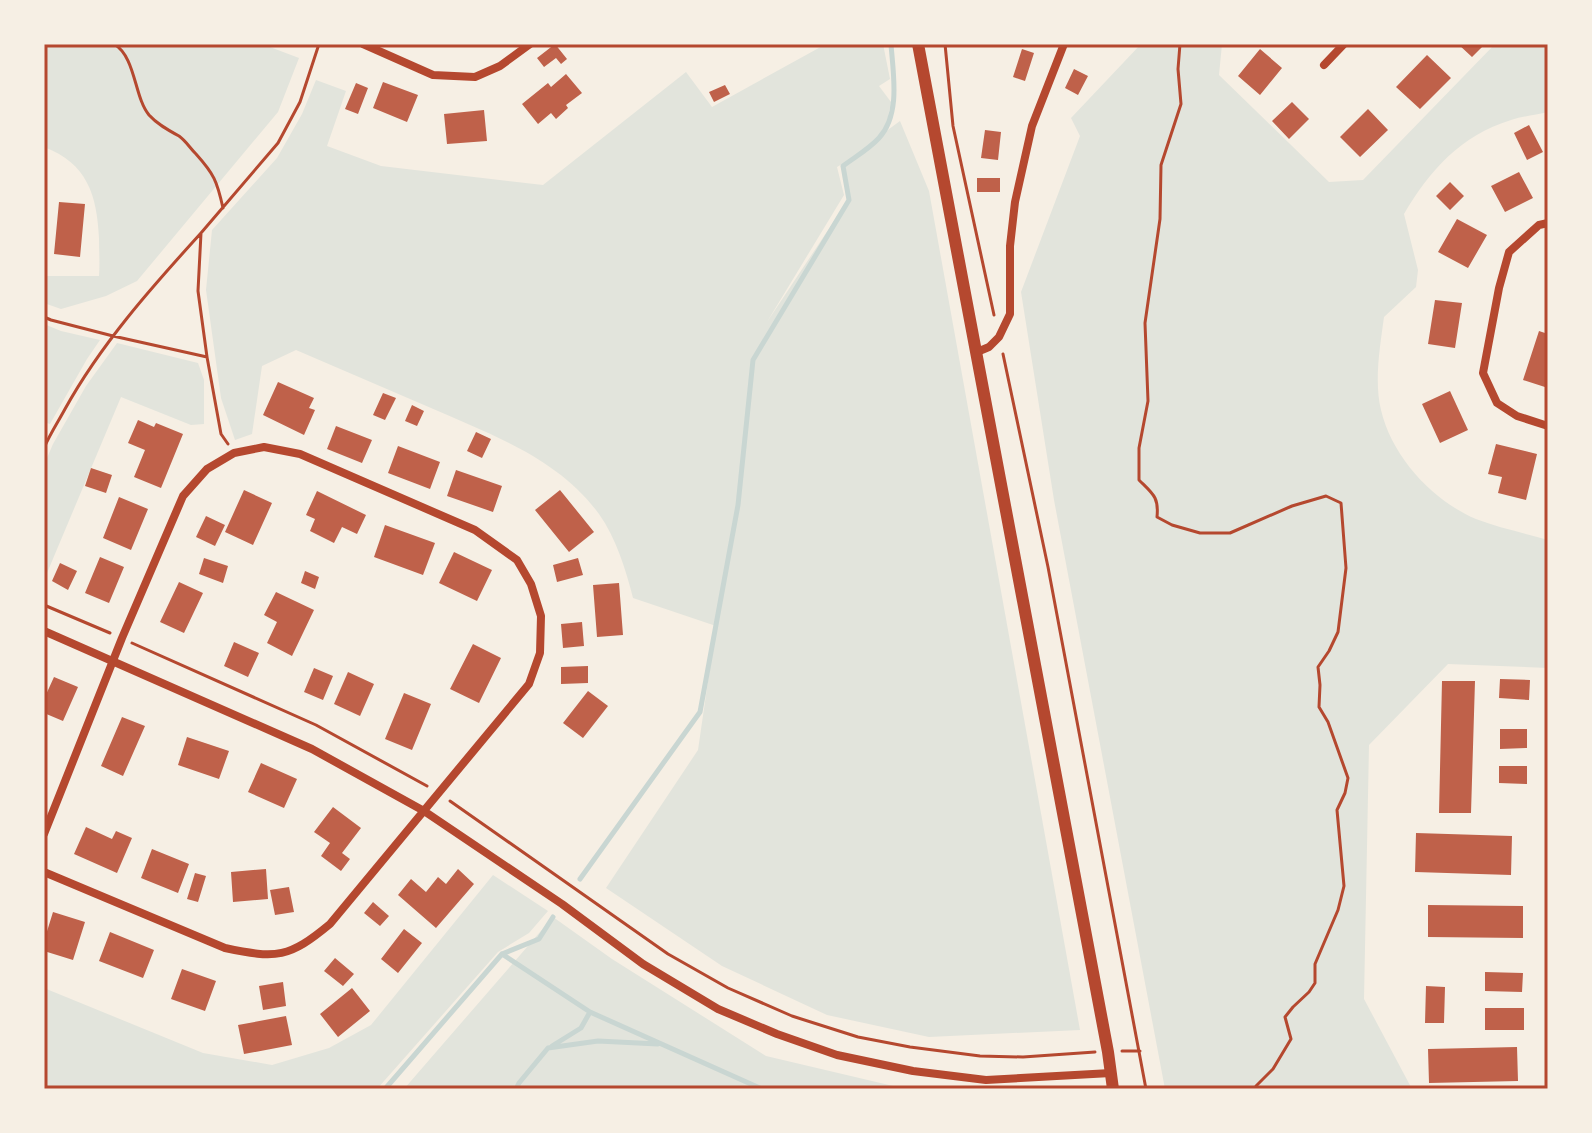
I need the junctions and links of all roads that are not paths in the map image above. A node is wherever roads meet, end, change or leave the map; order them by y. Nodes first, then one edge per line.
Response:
1 (363, 44) edge
2 (530, 44) edge
3 (918, 44) edge
4 (1064, 44) edge
5 (1344, 44) edge
6 (1324, 65) dead end
7 (1548, 223) edge
8 (977, 352) junction
9 (1548, 426) edge
10 (44, 631) edge
11 (114, 661) junction
12 (424, 811) junction
13 (44, 834) edge
14 (44, 872) edge
15 (1111, 1073) junction
16 (1113, 1089) edge

1 - 2 street
3 - 8 street
4 - 8 street
5 - 6 street
7 - 9 street
8 - 15 street
10 - 11 street
11 - 12 street
11 - 12 street
11 - 13 street
12 - 14 street
12 - 15 street
15 - 16 street

